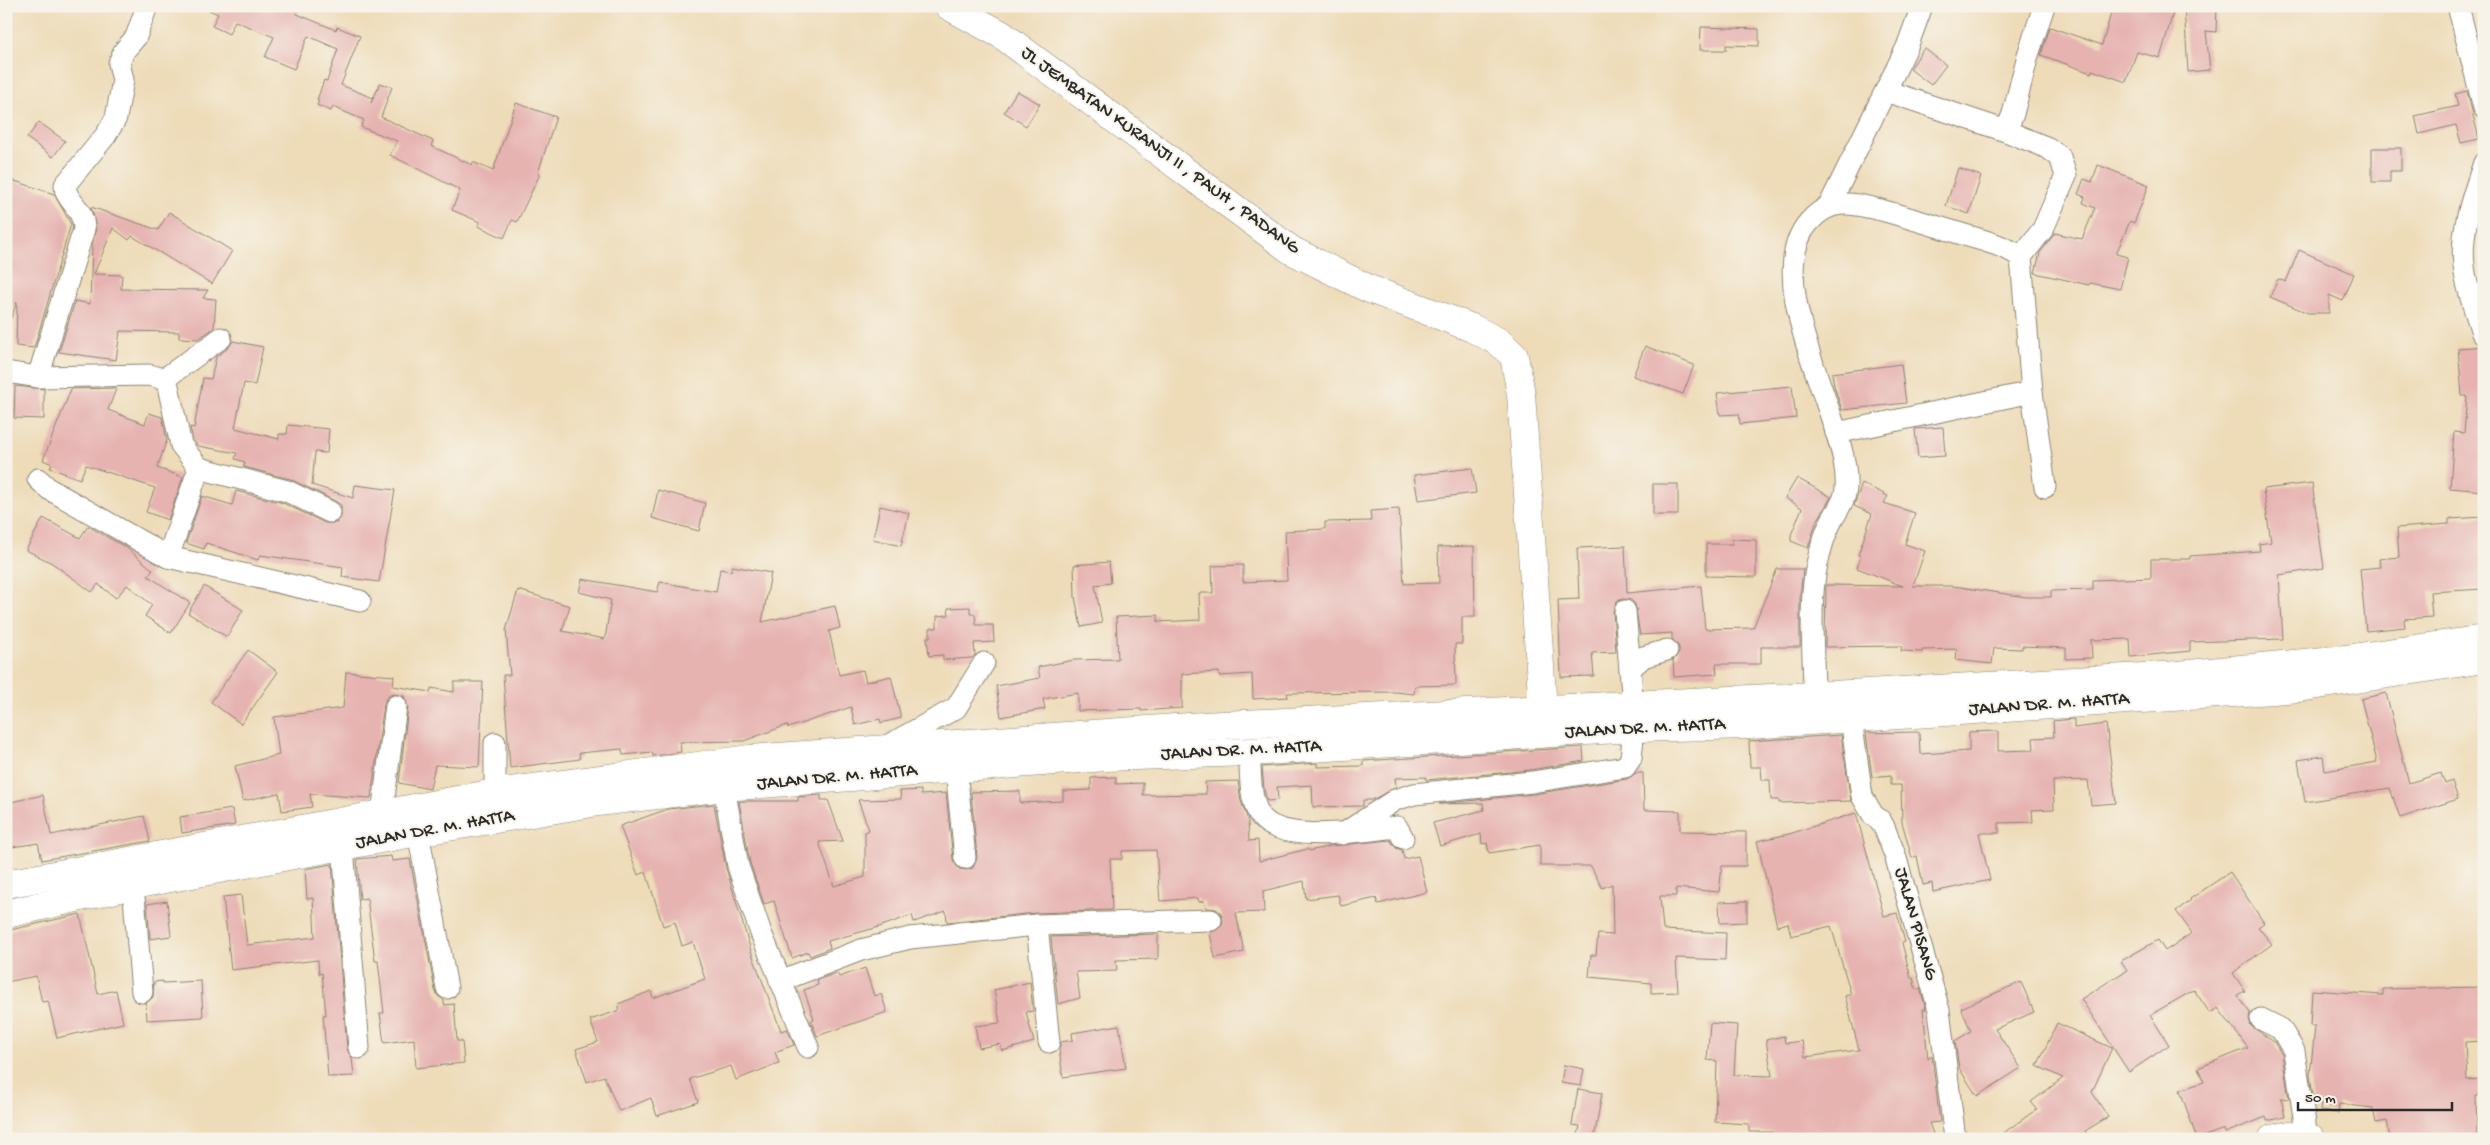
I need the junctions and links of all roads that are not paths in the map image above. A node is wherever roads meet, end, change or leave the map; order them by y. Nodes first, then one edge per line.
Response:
1 (147, 6) edge
2 (949, 6) edge
3 (1922, 6) edge
4 (2044, 6) edge
5 (2458, 6) edge
6 (1886, 91) junction
7 (2484, 108) edge
8 (2006, 131) junction
9 (2484, 163) edge
10 (1830, 204) junction
11 (2021, 257) junction
12 (2482, 334) dead end
13 (221, 338) dead end
14 (6, 372) edge
15 (38, 377) junction
16 (164, 379) junction
17 (2032, 392) junction
18 (1836, 433) junction
19 (198, 468) junction
20 (38, 478) dead end
21 (2045, 487) dead end
22 (330, 512) dead end
23 (168, 557) junction
24 (360, 601) dead end
25 (1625, 611) dead end
26 (2484, 640) edge
27 (1667, 650) dead end
28 (2484, 659) edge
29 (984, 663) dead end
30 (1630, 669) junction
31 (2313, 674) junction
32 (1814, 696) junction
33 (396, 706) dead end
34 (1543, 709) junction
35 (1633, 716) junction
36 (1851, 718) junction
37 (495, 743) dead end
38 (882, 749) junction
39 (1249, 752) junction
40 (956, 769) junction
41 (724, 787) junction
42 (492, 802) junction
43 (382, 814) junction
44 (418, 832) junction
45 (1343, 834) junction
46 (1403, 838) dead end
47 (343, 846) junction
48 (965, 858) dead end
49 (6, 884) edge
50 (133, 885) junction
51 (6, 914) edge
52 (1211, 920) dead end
53 (1037, 925) junction
54 (780, 981) junction
55 (447, 988) dead end
56 (142, 992) dead end
57 (2261, 1019) dead end
58 (1049, 1042) dead end
59 (808, 1047) dead end
60 (359, 1048) dead end
61 (2309, 1138) edge
62 (1955, 1139) edge
63 (2272, 1139) edge

1 - 15 street
2 - 34 main road, JL JEMBATAN KURANJI II , PAUH , PADANG
3 - 6 street
4 - 8 street
5 - 7 street
6 - 8 street
6 - 10 street
8 - 11 street
9 - 12 street
10 - 11 street
10 - 18 street
11 - 17 street
13 - 16 street
14 - 15 street
15 - 16 street
16 - 19 street
17 - 18 street
17 - 21 street
18 - 32 street
19 - 22 street
19 - 23 street
20 - 23 street
23 - 24 street
25 - 30 street
26 - 31 main road, JALAN DR. M. HATTA
27 - 30 street
28 - 31 main road, JALAN DR. M. HATTA
29 - 38 street
30 - 35 street
31 - 32 main road, JALAN DR. M. HATTA
31 - 36 main road, JALAN DR. M. HATTA
32 - 35 main road, JALAN DR. M. HATTA
33 - 43 street
34 - 35 main road, JALAN DR. M. HATTA
34 - 38 main road, JALAN DR. M. HATTA
35 - 36 main road, JALAN DR. M. HATTA
35 - 39 main road, JALAN DR. M. HATTA
35 - 45 street
36 - 62 street, JALAN PISANG
37 - 42 street
38 - 42 main road, JALAN DR. M. HATTA
39 - 40 main road, JALAN DR. M. HATTA
39 - 45 street
40 - 41 main road, JALAN DR. M. HATTA
40 - 48 street
41 - 42 main road, JALAN DR. M. HATTA
41 - 54 street
42 - 43 main road, JALAN DR. M. HATTA
42 - 44 main road, JALAN DR. M. HATTA
43 - 49 main road, JALAN DR. M. HATTA
44 - 47 main road, JALAN DR. M. HATTA
44 - 55 street
45 - 46 street
47 - 50 main road, JALAN DR. M. HATTA
47 - 60 street
50 - 51 main road, JALAN DR. M. HATTA
50 - 56 street
52 - 53 street
53 - 54 street
53 - 58 street
54 - 59 street
57 - 61 street
61 - 63 main road

